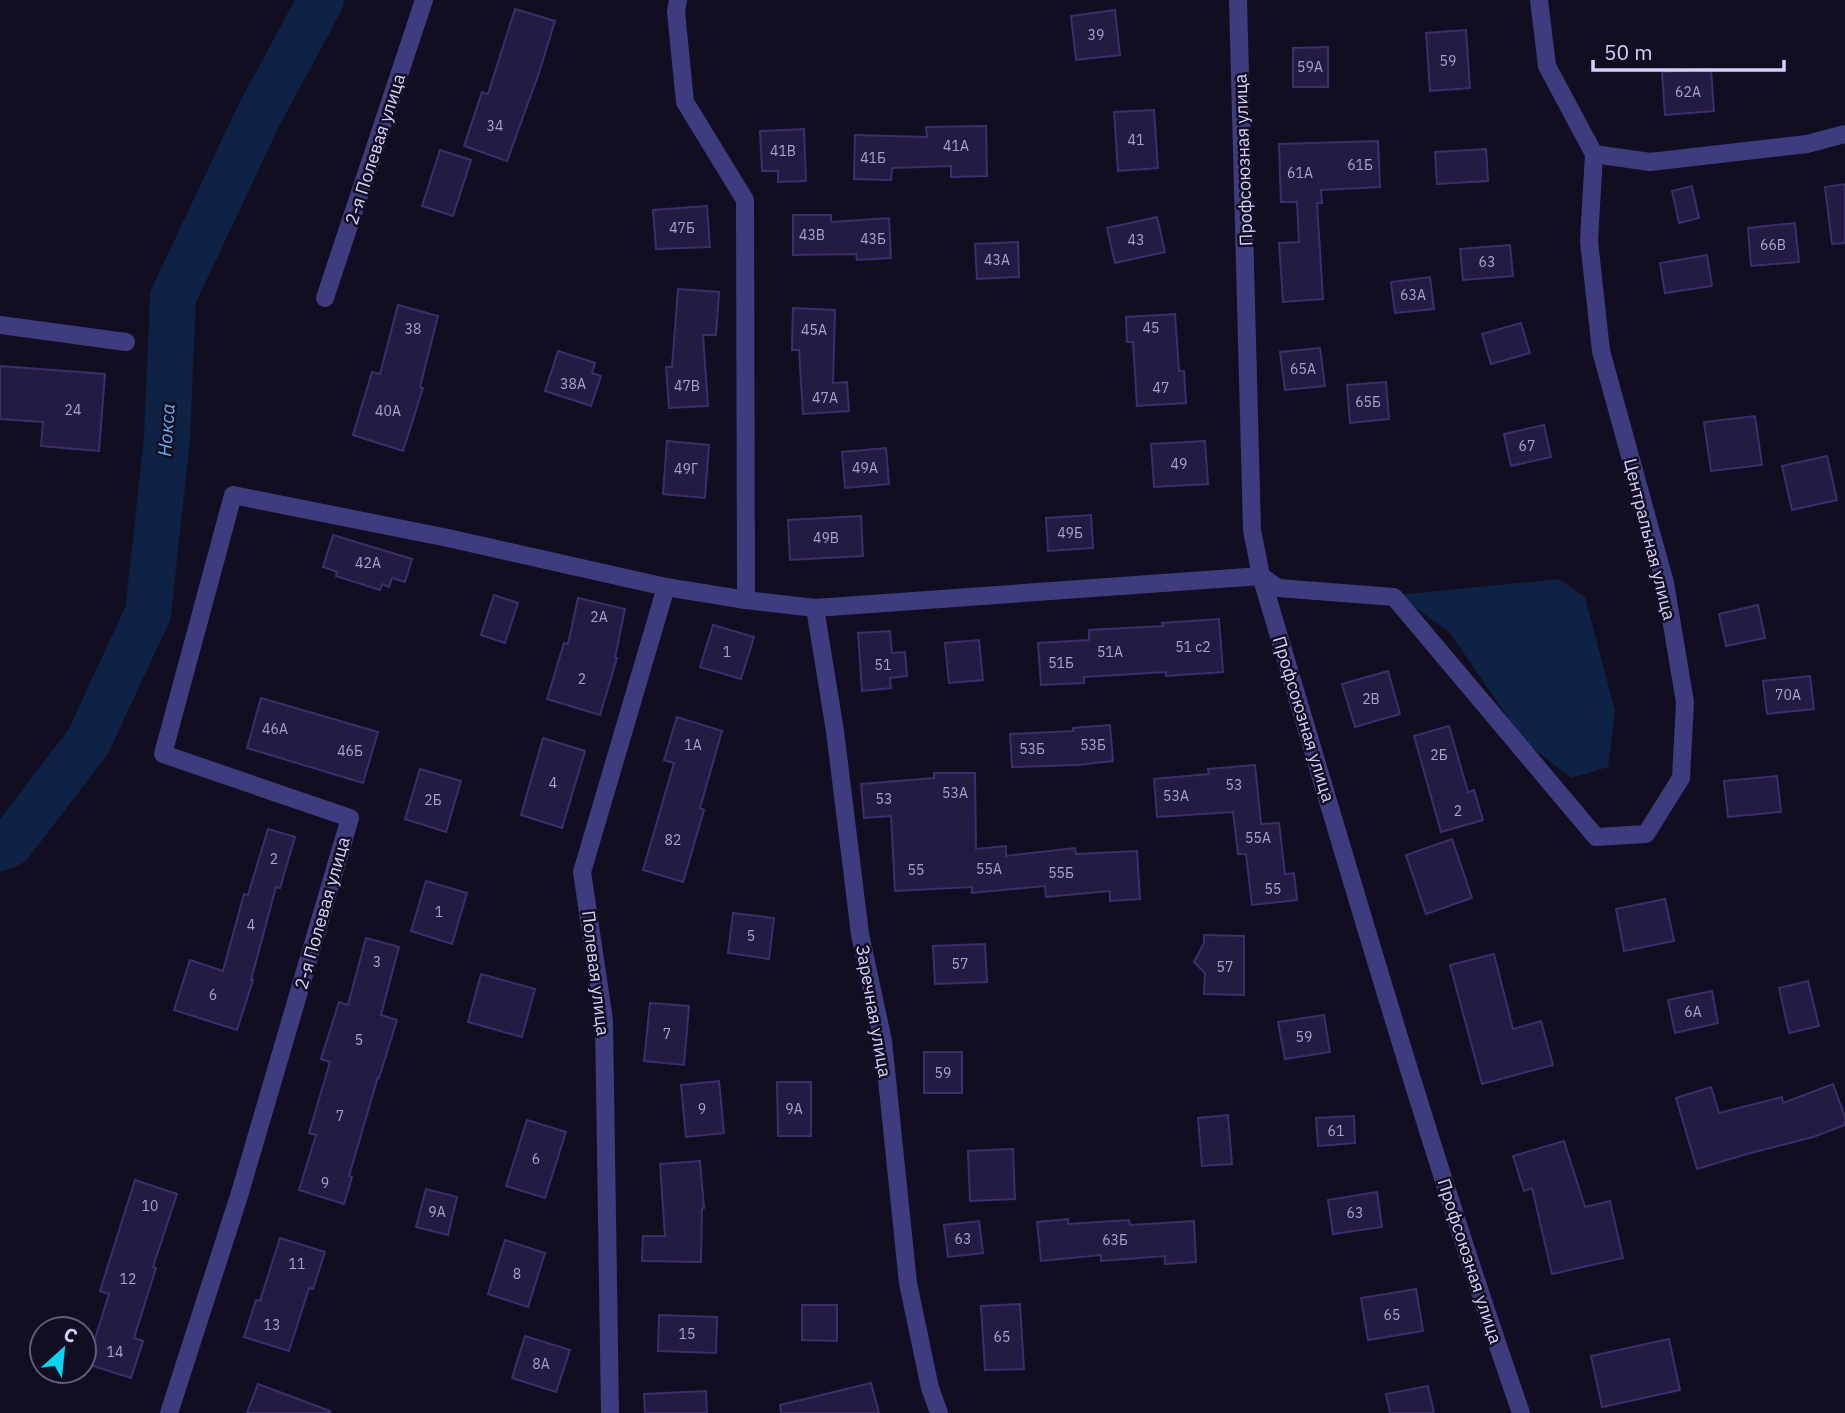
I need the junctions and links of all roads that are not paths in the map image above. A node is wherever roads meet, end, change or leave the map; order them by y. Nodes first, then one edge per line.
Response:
1 (424, 0) edge
2 (678, 0) edge
3 (1238, 0) edge
4 (1539, 0) edge
5 (1845, 134) edge
6 (1594, 154) junction
7 (325, 298) dead end
8 (0, 325) edge
9 (126, 342) dead end
10 (1261, 576) junction
11 (666, 587) junction
12 (746, 600) junction
13 (815, 608) junction
14 (169, 1413) edge
15 (610, 1413) edge
16 (939, 1413) edge
17 (1521, 1413) edge

1 - 7 street, 2-я Полевая улица
2 - 12 street
3 - 10 street, Профсоюзная улица
4 - 6 street
5 - 6 street
6 - 10 street, Центральная улица
8 - 9 street
10 - 13 street
10 - 17 street, Профсоюзная улица
11 - 12 street
11 - 14 street, 2-я Полевая улица
11 - 15 street, Полевая улица
12 - 13 street
13 - 16 street, Заречная улица

